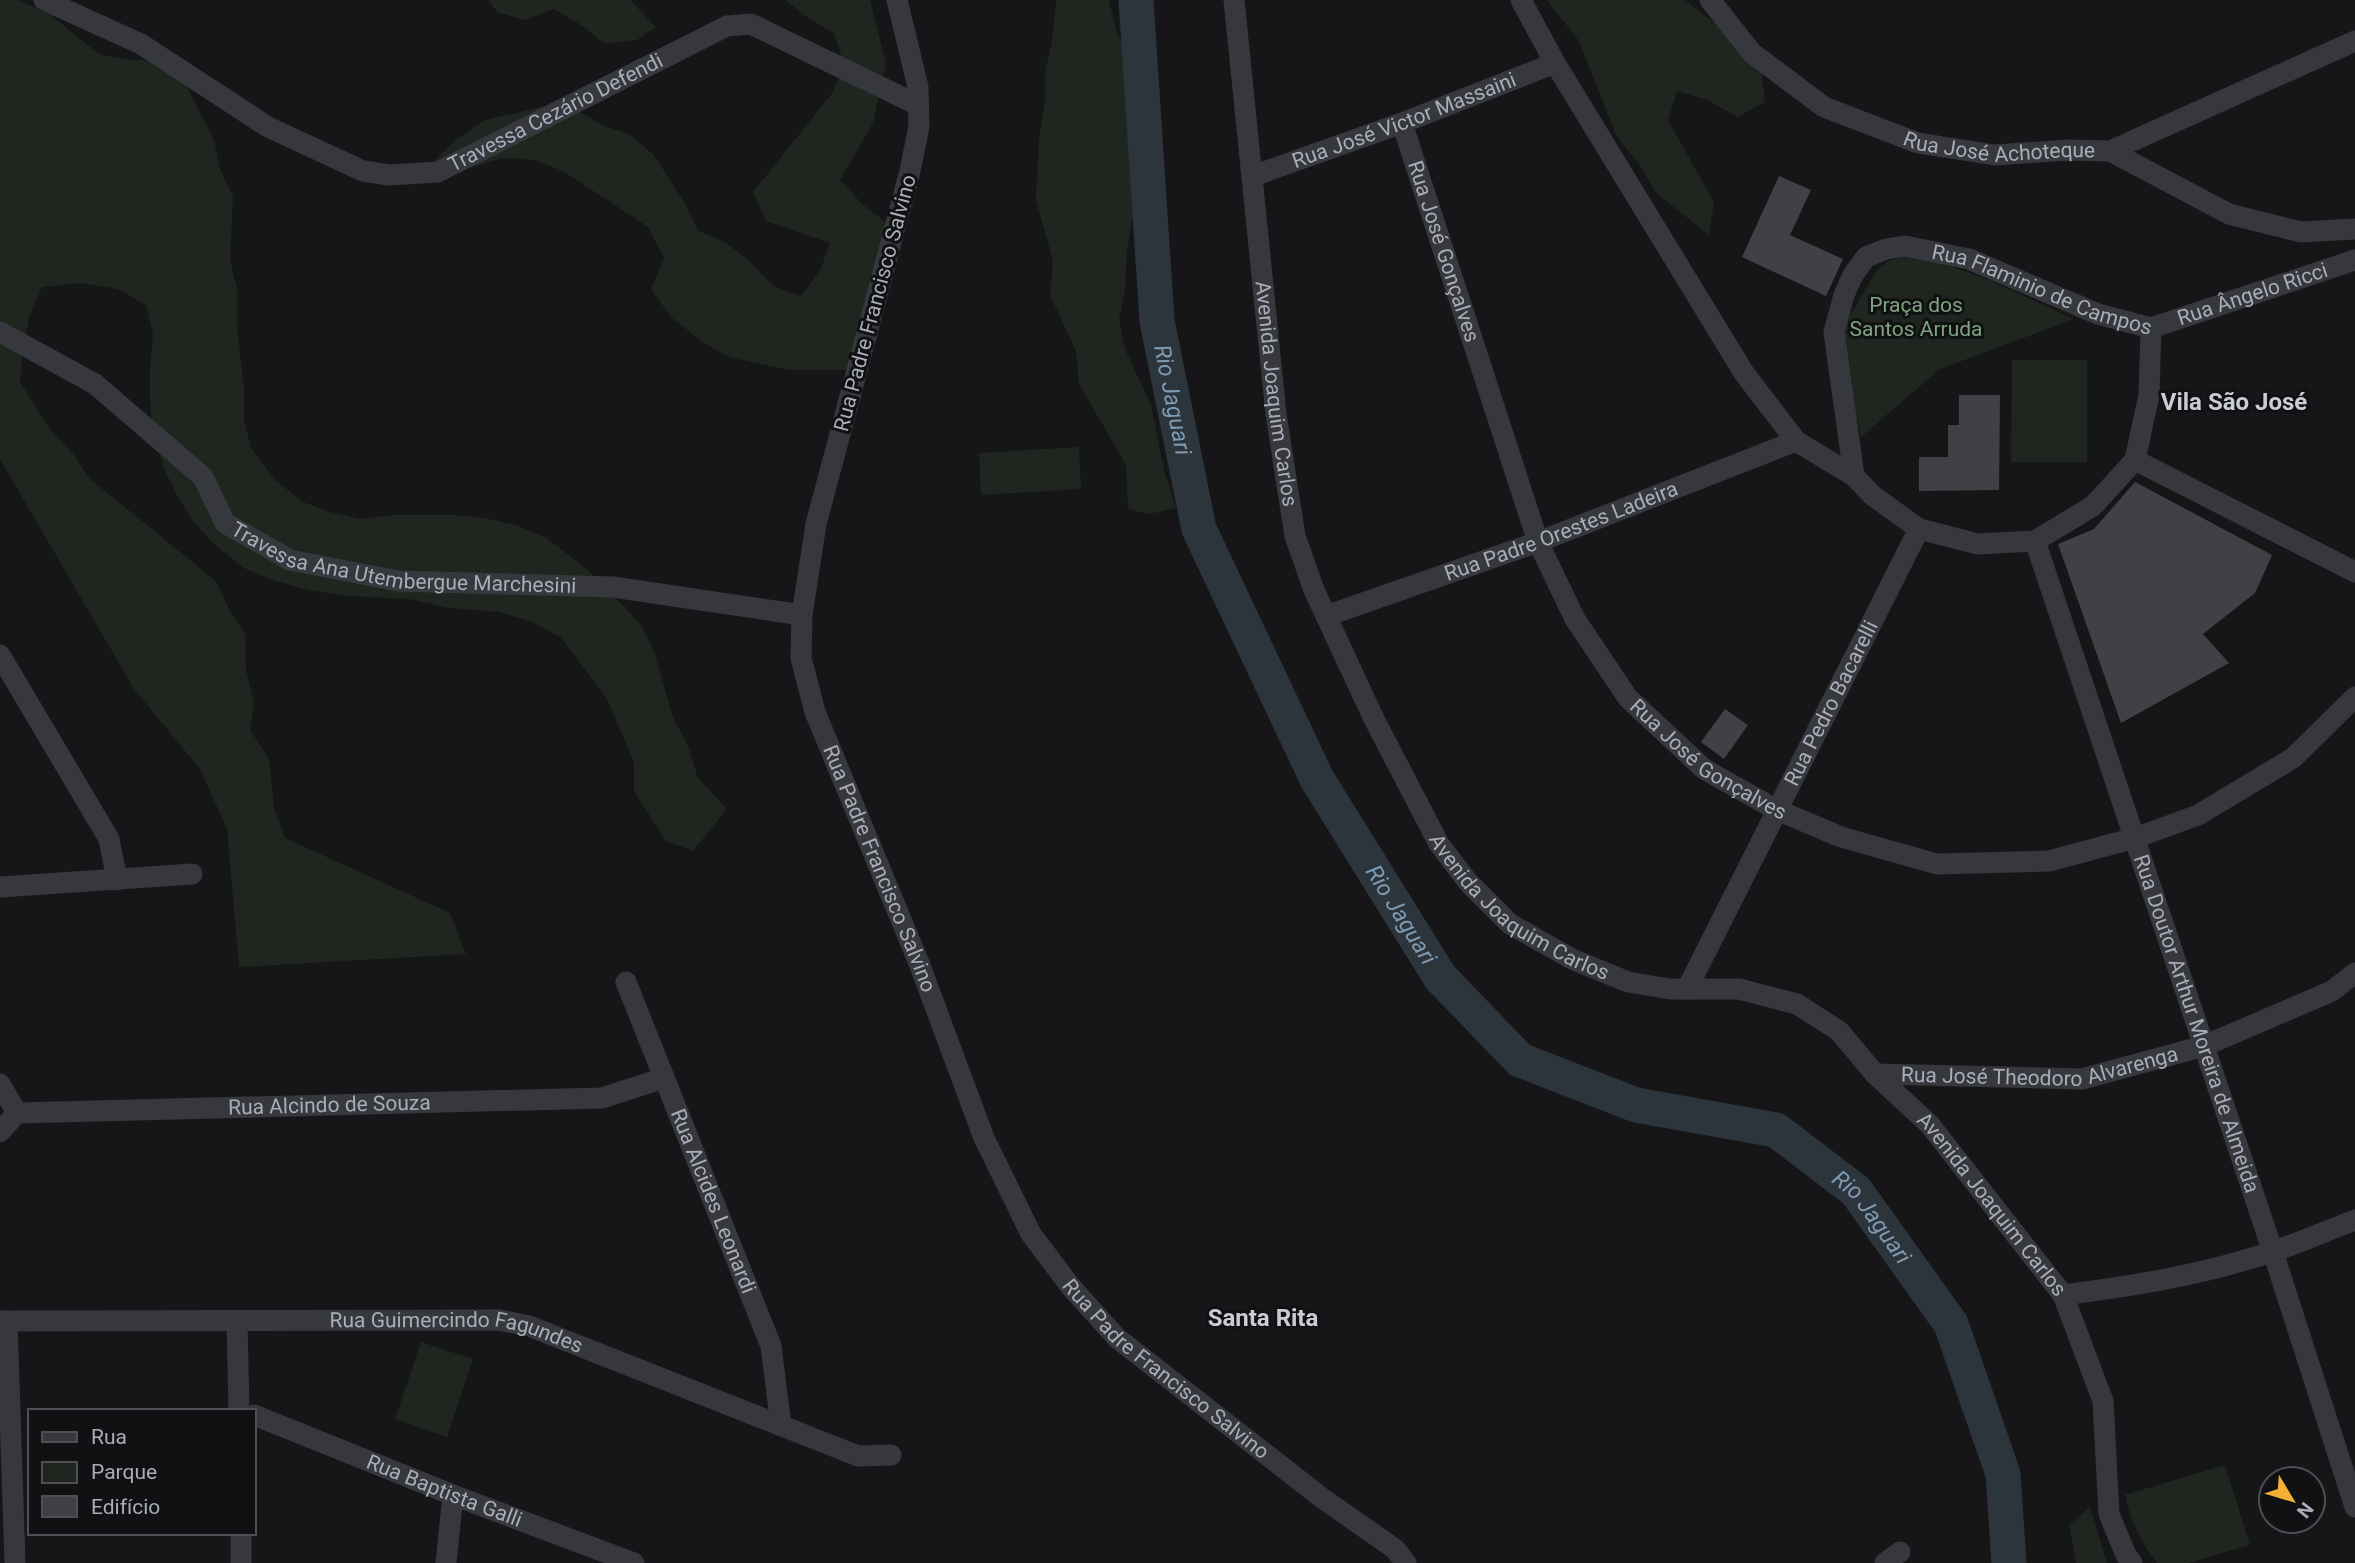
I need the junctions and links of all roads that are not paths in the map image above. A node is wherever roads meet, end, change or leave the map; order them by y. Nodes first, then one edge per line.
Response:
1 (44, 0) edge
2 (897, 0) edge
3 (1234, 0) edge
4 (1521, 0) edge
5 (1710, 0) edge
6 (2355, 41) edge
7 (1555, 63) junction
8 (918, 105) junction
9 (1402, 123) junction
10 (2110, 151) junction
11 (1252, 176) junction
12 (2355, 229) edge
13 (2355, 260) edge
14 (2151, 328) junction
15 (0, 332) edge
16 (1796, 441) junction
17 (2135, 460) junction
18 (1854, 476) junction
19 (1919, 528) junction
20 (2035, 541) junction
21 (1538, 542) junction
22 (2355, 572) edge
23 (802, 615) junction
24 (1326, 616) junction
25 (0, 655) edge
26 (2355, 697) edge
27 (1777, 810) junction
28 (2134, 838) junction
29 (192, 874) dead end
30 (117, 880) junction
31 (0, 887) edge
32 (2355, 973) edge
33 (626, 982) dead end
34 (1686, 989) junction
35 (2204, 1046) junction
36 (1875, 1074) junction
37 (664, 1078) junction
38 (0, 1084) edge
39 (17, 1113) junction
40 (0, 1132) edge
41 (2355, 1220) edge
42 (2273, 1252) junction
43 (2063, 1295) junction
44 (4, 1321) edge
45 (237, 1322) junction
46 (243, 1409) edge
47 (256, 1417) edge
48 (780, 1426) junction
49 (891, 1455) dead end
50 (453, 1495) junction
51 (2355, 1507) edge
52 (241, 1535) edge
53 (15, 1563) edge
54 (241, 1563) edge
55 (446, 1563) edge
56 (634, 1563) edge
57 (1406, 1563) edge
58 (2132, 1563) edge

1 - 8 street, Travessa Cezário Defendi
2 - 8 street, Rua Padre Francisco Salvino
3 - 11 street, Avenida Joaquim Carlos
4 - 7 street
5 - 10 street, Rua José Achoteque
6 - 10 street, Rua José Achoteque
7 - 9 street, Rua José Victor Massaini
7 - 16 street
8 - 23 street, Rua Padre Francisco Salvino
9 - 11 street, Rua José Victor Massaini
9 - 21 street, Rua José Gonçalves
10 - 12 street
11 - 24 street, Avenida Joaquim Carlos
13 - 14 street, Rua Ângelo Ricci
14 - 17 street, Rua Flaminio de Campos
14 - 18 street, Rua Flaminio de Campos
15 - 23 street, Travessa Ana Utembergue Marchesini
16 - 18 street
16 - 21 street, Rua Padre Orestes Ladeira
17 - 20 street
17 - 22 street
18 - 19 street
19 - 20 street
19 - 27 street, Rua Pedro Bacarelli
20 - 28 street, Rua Doutor Arthur Moreira de Almeida
21 - 24 street, Rua Padre Orestes Ladeira
21 - 27 street, Rua José Gonçalves
23 - 57 street, Rua Padre Francisco Salvino
24 - 34 street, Avenida Joaquim Carlos
25 - 30 street
26 - 28 street, Rua José Gonçalves
27 - 28 street, Rua José Gonçalves
27 - 34 street, Rua Pedro Bacarelli
28 - 35 street, Rua Doutor Arthur Moreira de Almeida
29 - 30 street
30 - 31 street
32 - 35 street, Rua José Theodoro Alvarenga
33 - 37 street, Rua Alcides Leonardi
34 - 36 street, Avenida Joaquim Carlos
35 - 36 street, Rua José Theodoro Alvarenga
35 - 42 street, Rua Doutor Arthur Moreira de Almeida
36 - 43 street, Avenida Joaquim Carlos
37 - 39 street, Rua Alcindo de Souza
37 - 48 street, Rua Alcides Leonardi
38 - 39 street
39 - 40 street
41 - 42 street
42 - 43 street
42 - 51 street, Rua Doutor Arthur Moreira de Almeida
43 - 58 street, Avenida Joaquim Carlos
44 - 45 street, Rua Guimercindo Fagundes
44 - 53 street
45 - 46 street
45 - 48 street, Rua Guimercindo Fagundes
47 - 50 street, Rua Baptista Galli
48 - 49 street, Rua Guimercindo Fagundes
50 - 55 street
50 - 56 street, Rua Baptista Galli
52 - 54 street

